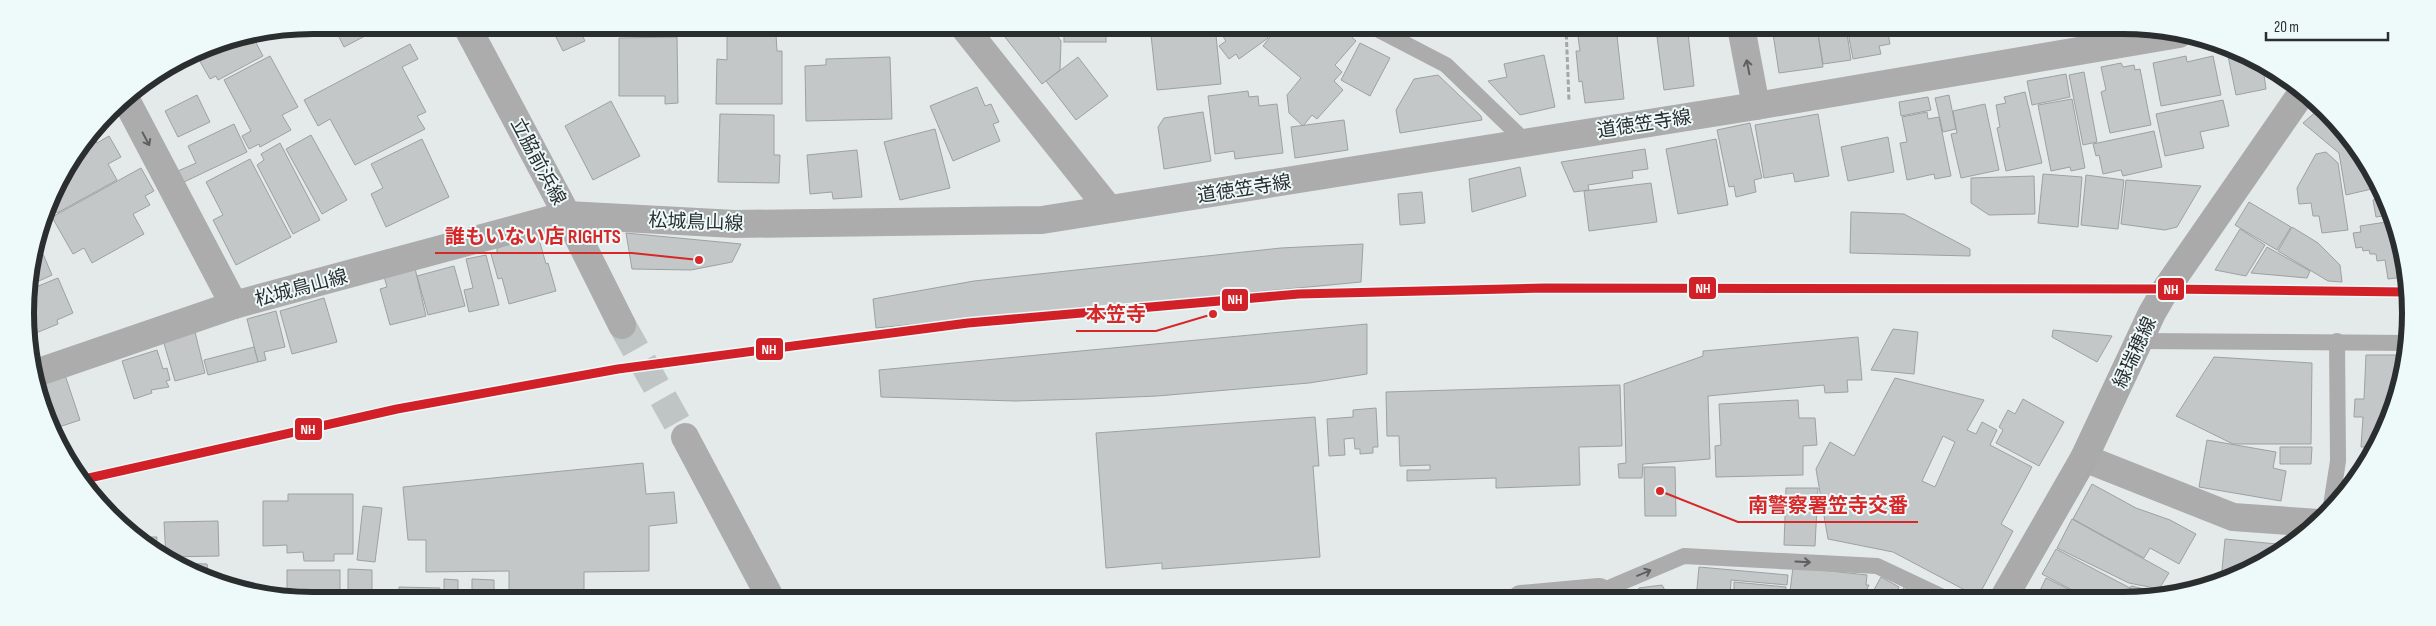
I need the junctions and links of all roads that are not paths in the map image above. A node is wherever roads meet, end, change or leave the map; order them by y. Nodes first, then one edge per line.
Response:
1 (471, 34) edge
2 (969, 34) edge
3 (1386, 34) edge
4 (1742, 34) edge
5 (2163, 37) edge
6 (2299, 96) edge
7 (128, 104) edge
8 (1756, 106) junction
9 (1527, 143) junction
10 (1109, 209) junction
11 (567, 215) junction
12 (234, 305) junction
13 (622, 326) tunnel mouth
14 (2138, 341) junction
15 (2337, 341) junction
16 (2401, 343) edge
17 (40, 372) edge
18 (685, 437) tunnel mouth
19 (2084, 458) junction
20 (2332, 498) edge
21 (2308, 522) edge
22 (768, 592) edge
23 (1606, 592) edge
24 (1934, 592) edge
25 (2007, 592) edge

1 - 11 street, 立脇前浜線
2 - 10 street
3 - 9 lane
8 -> 4 street
5 - 8 street, 道徳笠寺線
6 - 14 main road, 緑瑞穂線
7 -> 12 street
8 - 9 street, 道徳笠寺線
9 - 10 street, 道徳笠寺線
10 - 11 street, 松城鳥山線
11 - 12 street, 松城鳥山線
11 - 13 street, 立脇前浜線
12 - 17 street, 松城鳥山線
14 - 15 lane
14 - 19 main road, 緑瑞穂線
15 - 16 lane
15 - 20 lane
18 - 22 street
19 - 21 street
19 - 25 main road, 緑瑞穂線
23 -> 24 lane

